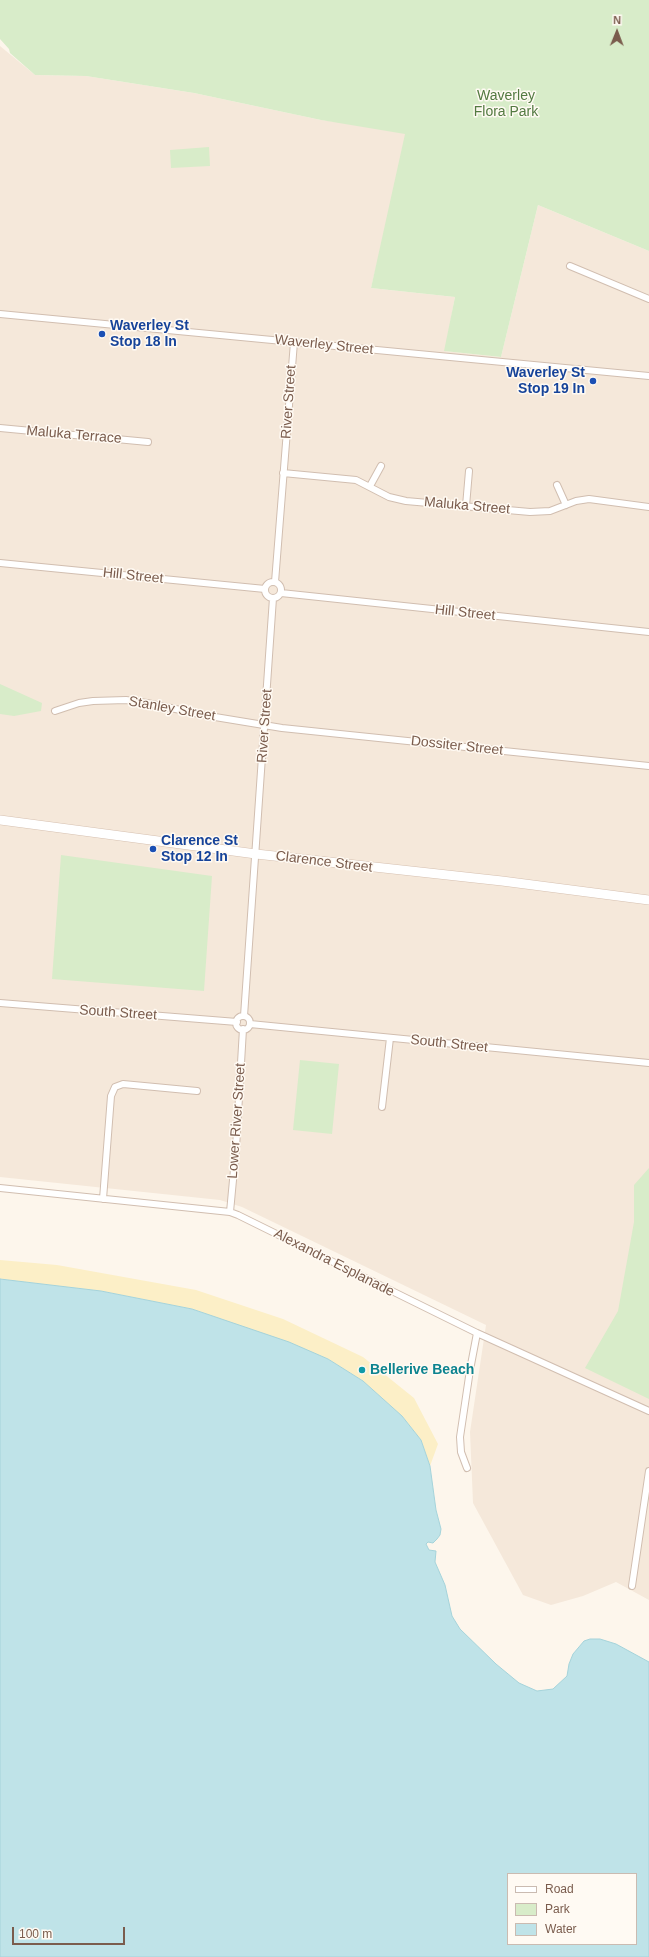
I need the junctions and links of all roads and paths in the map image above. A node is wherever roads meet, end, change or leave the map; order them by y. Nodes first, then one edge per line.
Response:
1 (570, 266) dead end
2 (649, 300) edge
3 (0, 314) edge
4 (294, 342) junction
5 (649, 376) edge
6 (0, 428) edge
7 (148, 442) dead end
8 (381, 466) dead end
9 (469, 471) dead end
10 (283, 473) junction
11 (370, 486) junction
12 (557, 486) dead end
13 (566, 505) junction
14 (466, 506) junction
15 (649, 506) edge
16 (0, 563) edge
17 (275, 582) junction
18 (265, 589) junction
19 (281, 593) junction
20 (273, 598) junction
21 (649, 632) edge
22 (55, 711) dead end
23 (265, 725) junction
24 (649, 766) edge
25 (0, 820) edge
26 (256, 854) junction
27 (649, 900) edge
28 (0, 1003) edge
29 (244, 1016) junction
30 (237, 1022) junction
31 (250, 1024) junction
32 (243, 1029) junction
33 (390, 1038) junction
34 (649, 1063) edge
35 (197, 1090) dead end
36 (382, 1107) dead end
37 (0, 1188) edge
38 (103, 1199) junction
39 (230, 1212) junction
40 (477, 1333) junction
41 (649, 1411) edge
42 (467, 1468) dead end
43 (649, 1471) edge
44 (632, 1586) dead end

1 - 2 street
3 - 4 street, Waverley Street
4 - 5 street, Waverley Street
4 - 10 street, River Street
6 - 7 street, Maluka Terrace
8 - 11 street
9 - 14 street
10 - 11 street, Maluka Street
10 - 17 street, River Street
11 - 14 street, Maluka Street
12 - 13 street
13 - 14 street, Maluka Street
13 - 15 street, Maluka Street
16 - 18 street, Hill Street
17 - 18 street
17 - 19 street
18 - 20 street
19 - 20 street
19 - 21 street, Hill Street
20 - 23 street, River Street
22 - 23 street, Stanley Street
23 - 24 street, Dossiter Street
23 - 26 street, River Street
25 - 26 main road, Clarence Street
26 - 27 main road, Clarence Street
26 - 29 street
28 - 30 street, South Street
29 - 30 street
29 - 31 street
30 - 32 street
31 - 32 street
31 - 33 street, South Street
32 - 39 street, Lower River Street
33 - 34 street, South Street
33 - 36 street
35 - 38 street
37 - 38 street, Alexandra Esplanade
38 - 39 street, Alexandra Esplanade
39 - 40 street, Alexandra Esplanade
40 - 41 street, Alexandra Esplanade
40 - 42 street
43 - 44 street

